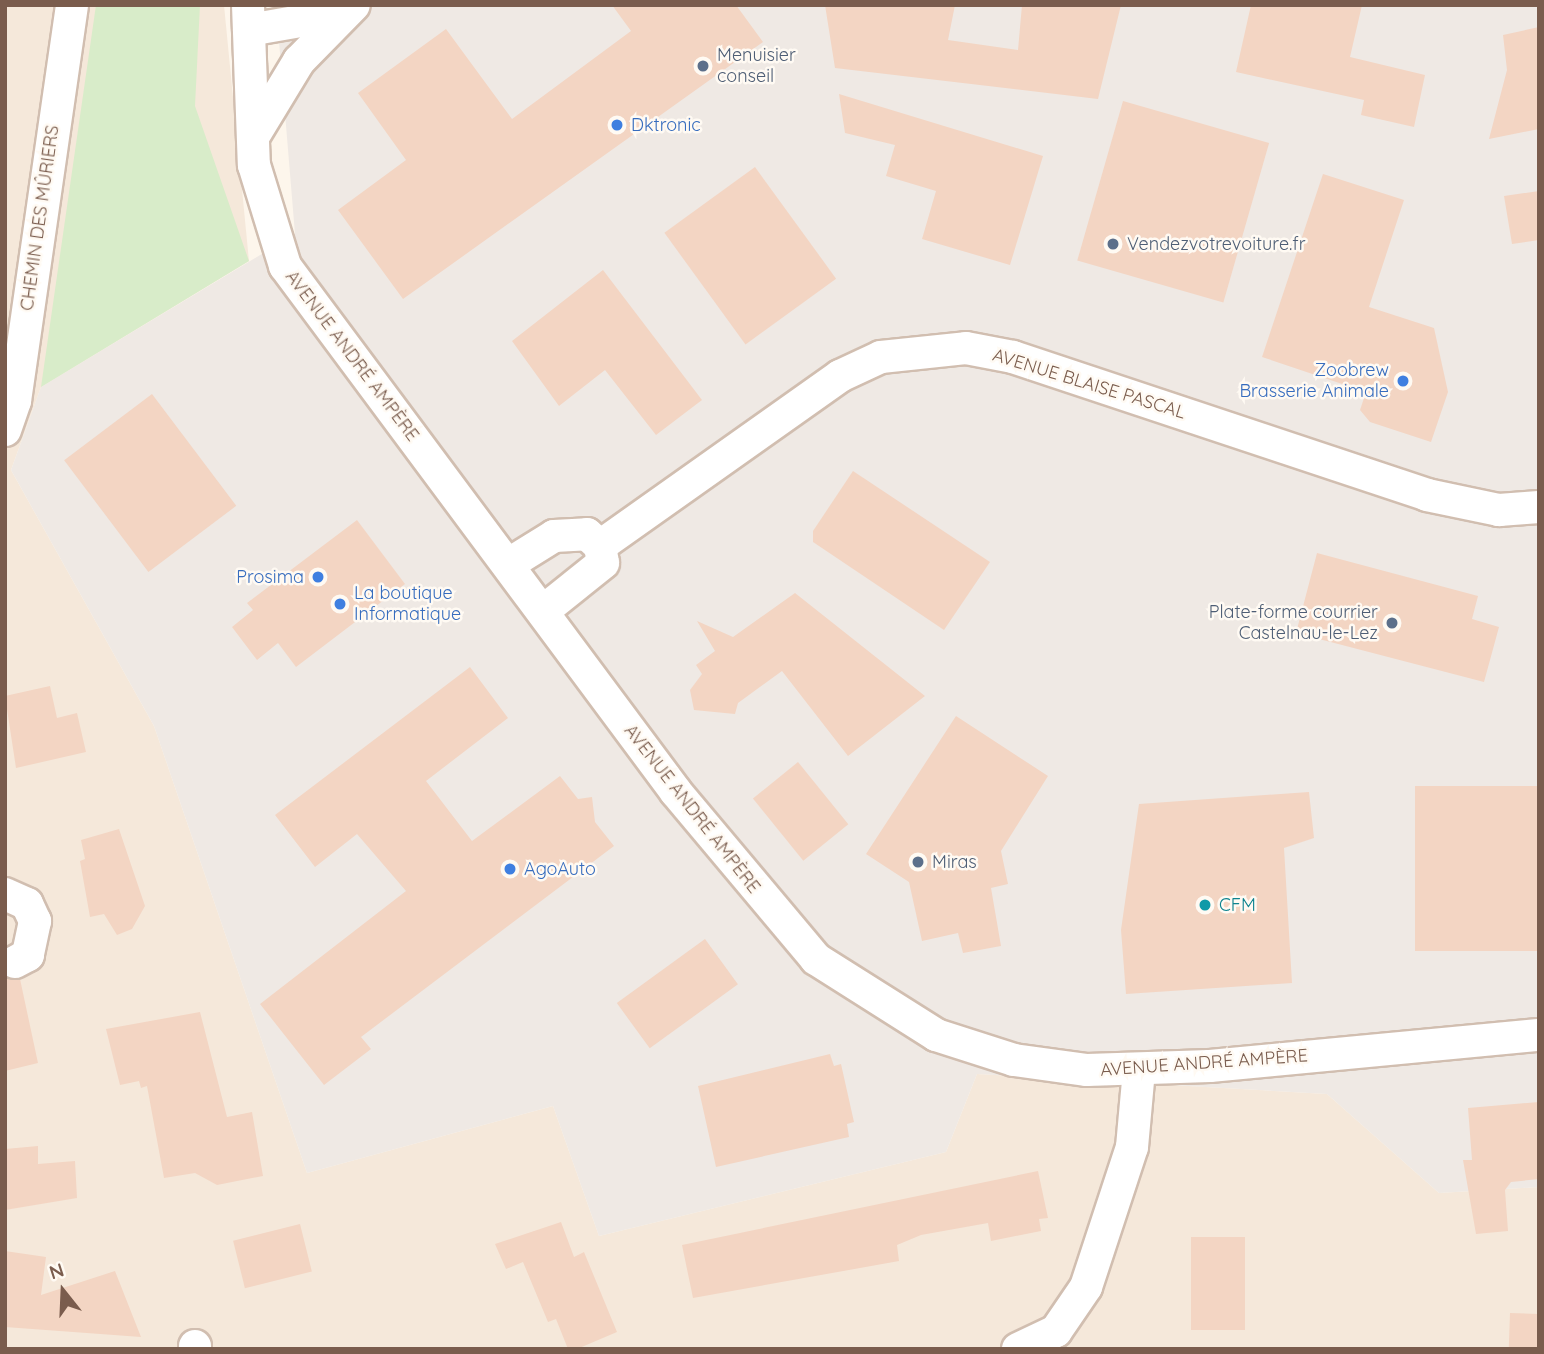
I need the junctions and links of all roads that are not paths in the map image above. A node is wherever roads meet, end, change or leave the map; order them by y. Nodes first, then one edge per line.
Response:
1 (72, 5) edge
2 (348, 10) edge
3 (248, 18) edge
4 (253, 137) junction
5 (5, 430) edge
6 (1539, 507) edge
7 (600, 546) junction
8 (509, 564) junction
9 (543, 611) junction
10 (5, 894) edge
11 (15, 962) dead end
12 (1539, 1035) edge
13 (1139, 1070) junction
14 (1018, 1349) edge

1 - 5 street, CHEMIN DES MÛRIERS
2 - 3 street
2 - 4 street
3 - 4 street, AVENUE ANDRÉ AMPÈRE
4 - 8 street, AVENUE ANDRÉ AMPÈRE
6 - 7 street, AVENUE BLAISE PASCAL
7 - 8 street
7 - 9 street
8 - 9 street, AVENUE ANDRÉ AMPÈRE
9 - 13 street, AVENUE ANDRÉ AMPÈRE
10 - 11 street
12 - 13 street, AVENUE ANDRÉ AMPÈRE
13 - 14 street

